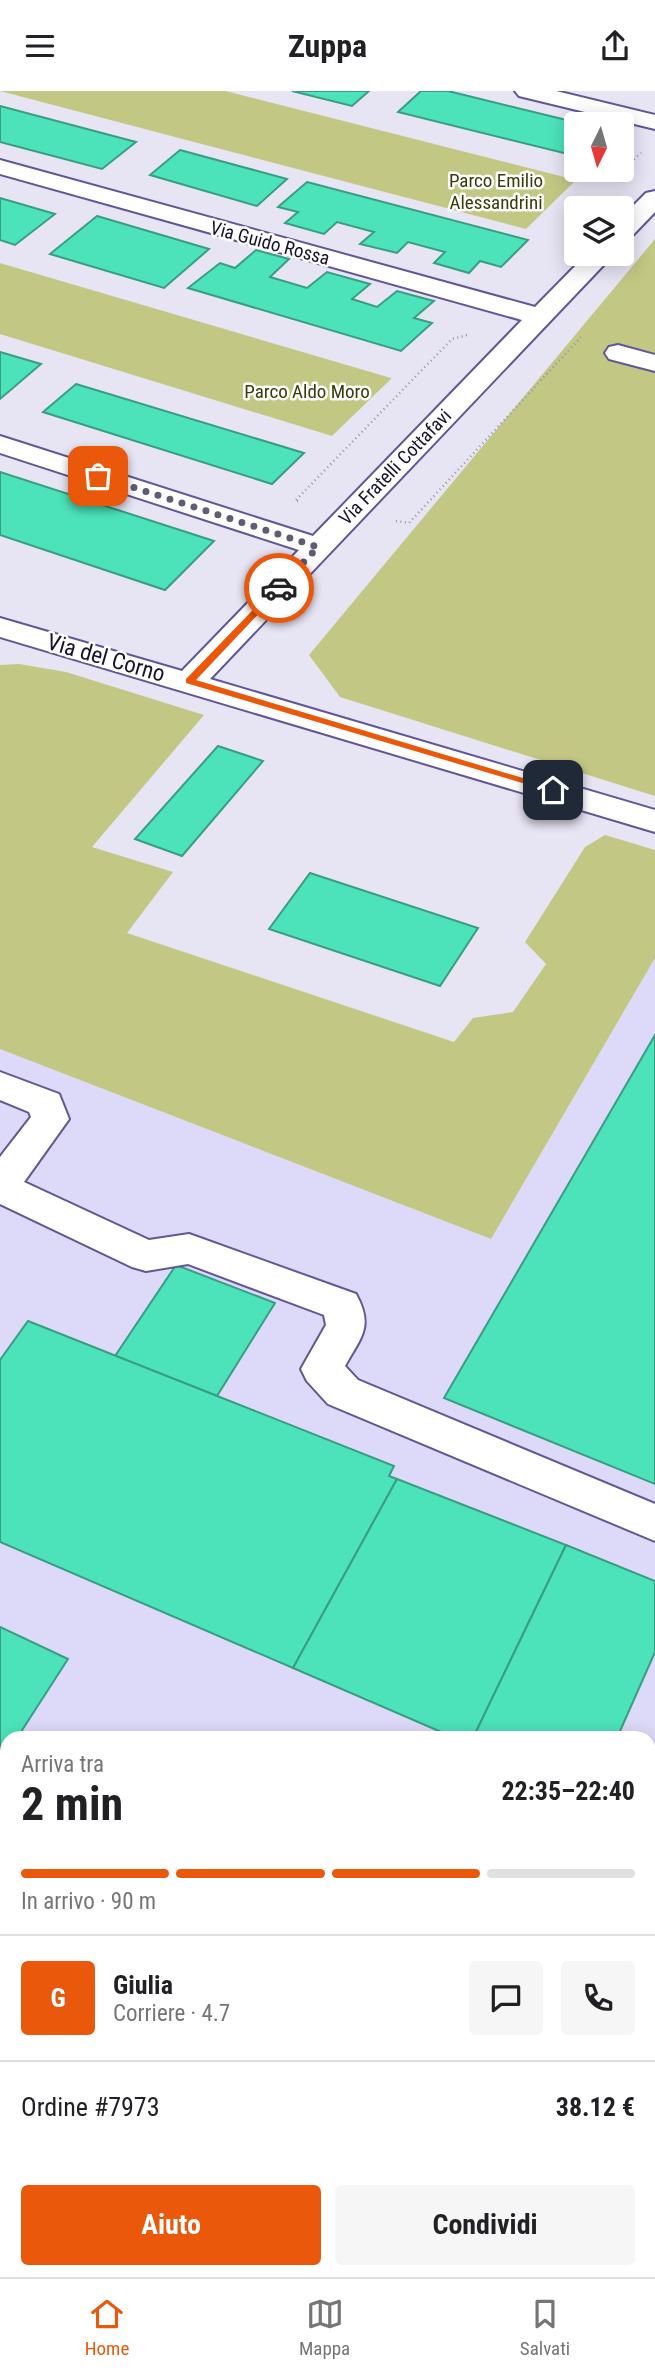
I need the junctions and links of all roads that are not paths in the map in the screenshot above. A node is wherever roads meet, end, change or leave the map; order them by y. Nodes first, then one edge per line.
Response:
1 (527, 91) edge
2 (655, 122) edge
3 (0, 167) edge
4 (655, 198) edge
5 (634, 220) edge
6 (589, 266) edge
7 (540, 317) junction
8 (618, 353) dead end
9 (655, 363) edge
10 (0, 444) edge
11 (318, 547) junction
12 (0, 627) edge
13 (32, 637) junction
14 (0, 642) edge
15 (190, 681) junction
16 (655, 821) edge
17 (0, 1085) edge
18 (655, 1523) edge

1 - 2 street
3 - 7 street, Via Guido Rossa
4 - 5 street
6 - 7 street, Via Fratelli Cottafavi
7 - 11 street, Via Fratelli Cottafavi
8 - 9 street
10 - 11 street
11 - 15 street, Via Fratelli Cottafavi
12 - 13 street, Via del Corno
13 - 14 street
13 - 15 street, Via del Corno
15 - 16 street, Via del Corno
17 - 18 street

